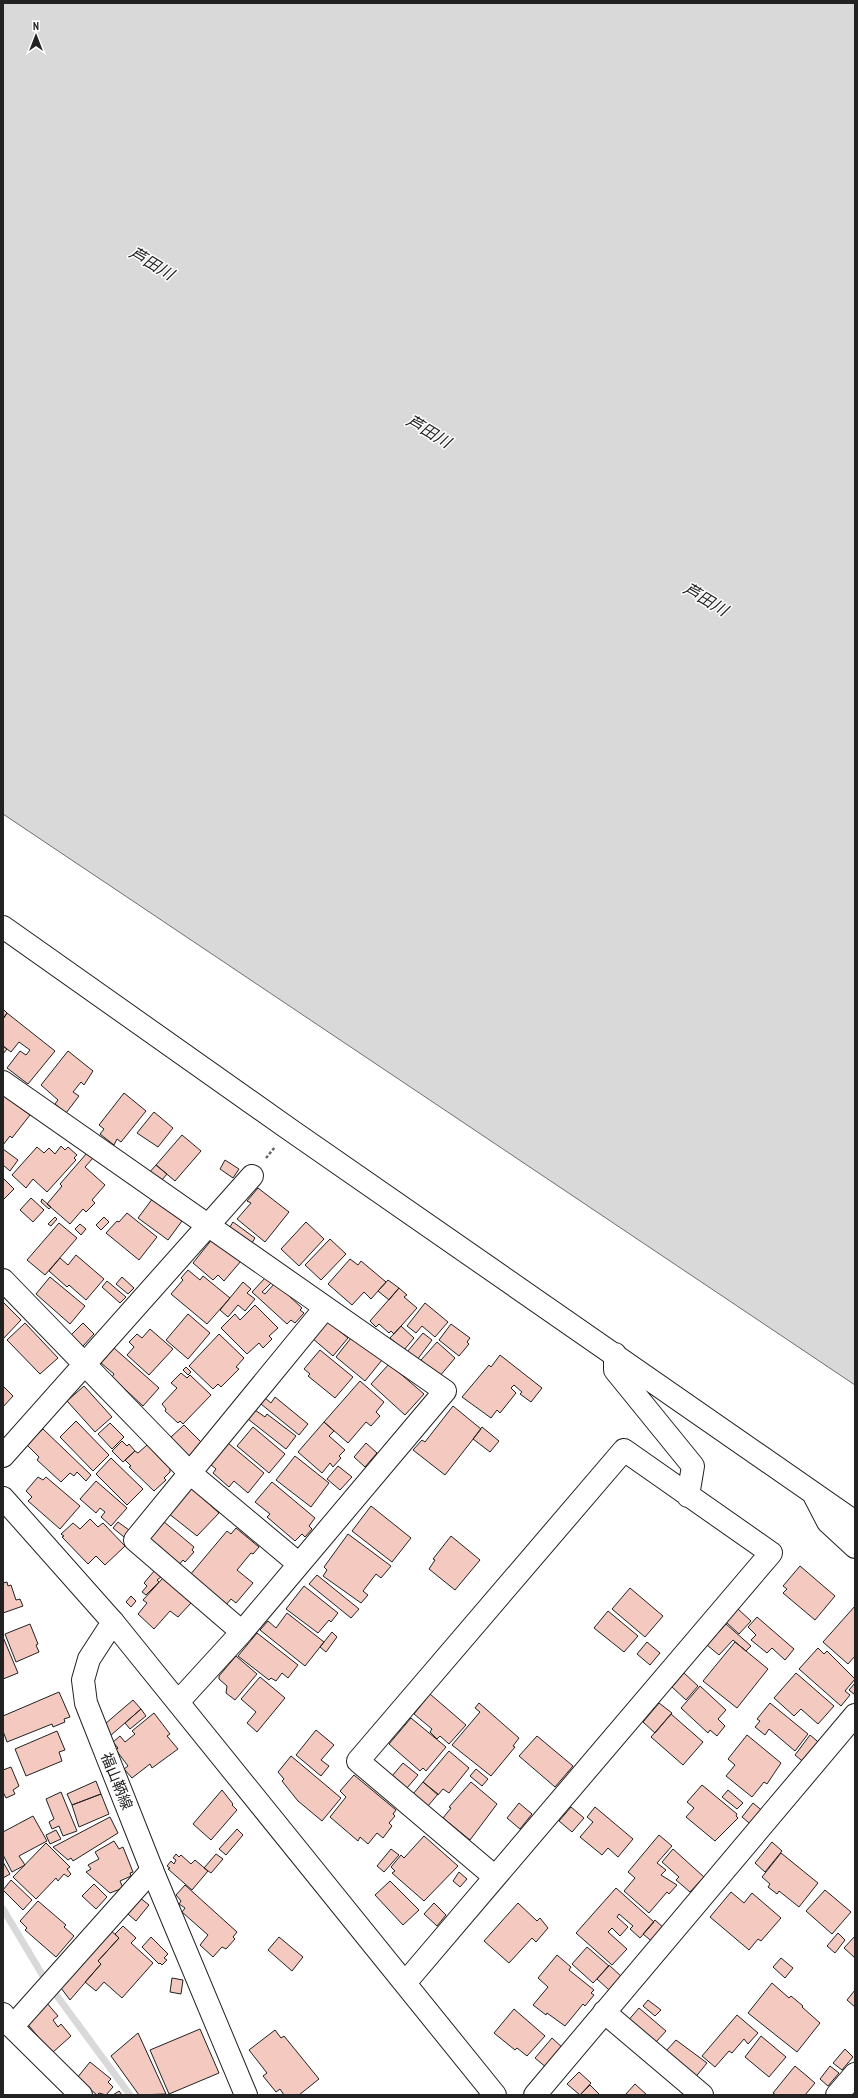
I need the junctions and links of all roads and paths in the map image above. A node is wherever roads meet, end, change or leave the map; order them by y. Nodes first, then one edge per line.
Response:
1 (3, 927) edge
2 (3, 1082) edge
3 (289, 1129) junction
4 (252, 1176) joint
5 (209, 1225) junction
6 (3, 1280) edge
7 (326, 1308) junction
8 (615, 1354) junction
9 (85, 1364) junction
10 (3, 1456) edge
11 (190, 1473) junction
12 (813, 1492) junction
13 (688, 1496) junction
14 (3, 1498) edge
15 (855, 1522) edge
16 (855, 1547) edge
17 (299, 1564) junction
18 (113, 1622) junction
19 (242, 1632) junction
20 (178, 1702) junction
21 (855, 1715) edge
22 (152, 1870) junction
23 (495, 1877) junction
24 (405, 1983) junction
25 (604, 2012) junction
26 (8, 2020) edge
27 (855, 2074) edge
28 (81, 2095) edge
29 (246, 2095) edge
30 (495, 2095) edge
31 (535, 2095) edge
32 (702, 2095) edge
33 (837, 2095) edge

1 - 3 street
2 - 5 street
3 - 4 path
3 - 8 street
4 - 5 street
5 - 7 street
5 - 9 street
6 - 9 street
7 - 11 street
7 - 17 street
8 - 12 street
8 - 13 street
9 - 10 street
9 - 11 street
11 - 17 street
11 - 19 street
12 - 15 street
12 - 16 street
13 - 23 street
13 - 23 street
14 - 18 street
17 - 19 street
18 - 20 street
18 - 22 street, 福山鞆線
19 - 20 street
20 - 24 street
21 - 25 street
22 - 26 street
22 - 29 street, 福山鞆線
23 - 24 street
24 - 30 street
25 - 31 street
25 - 32 street
26 - 28 street
27 - 33 street

